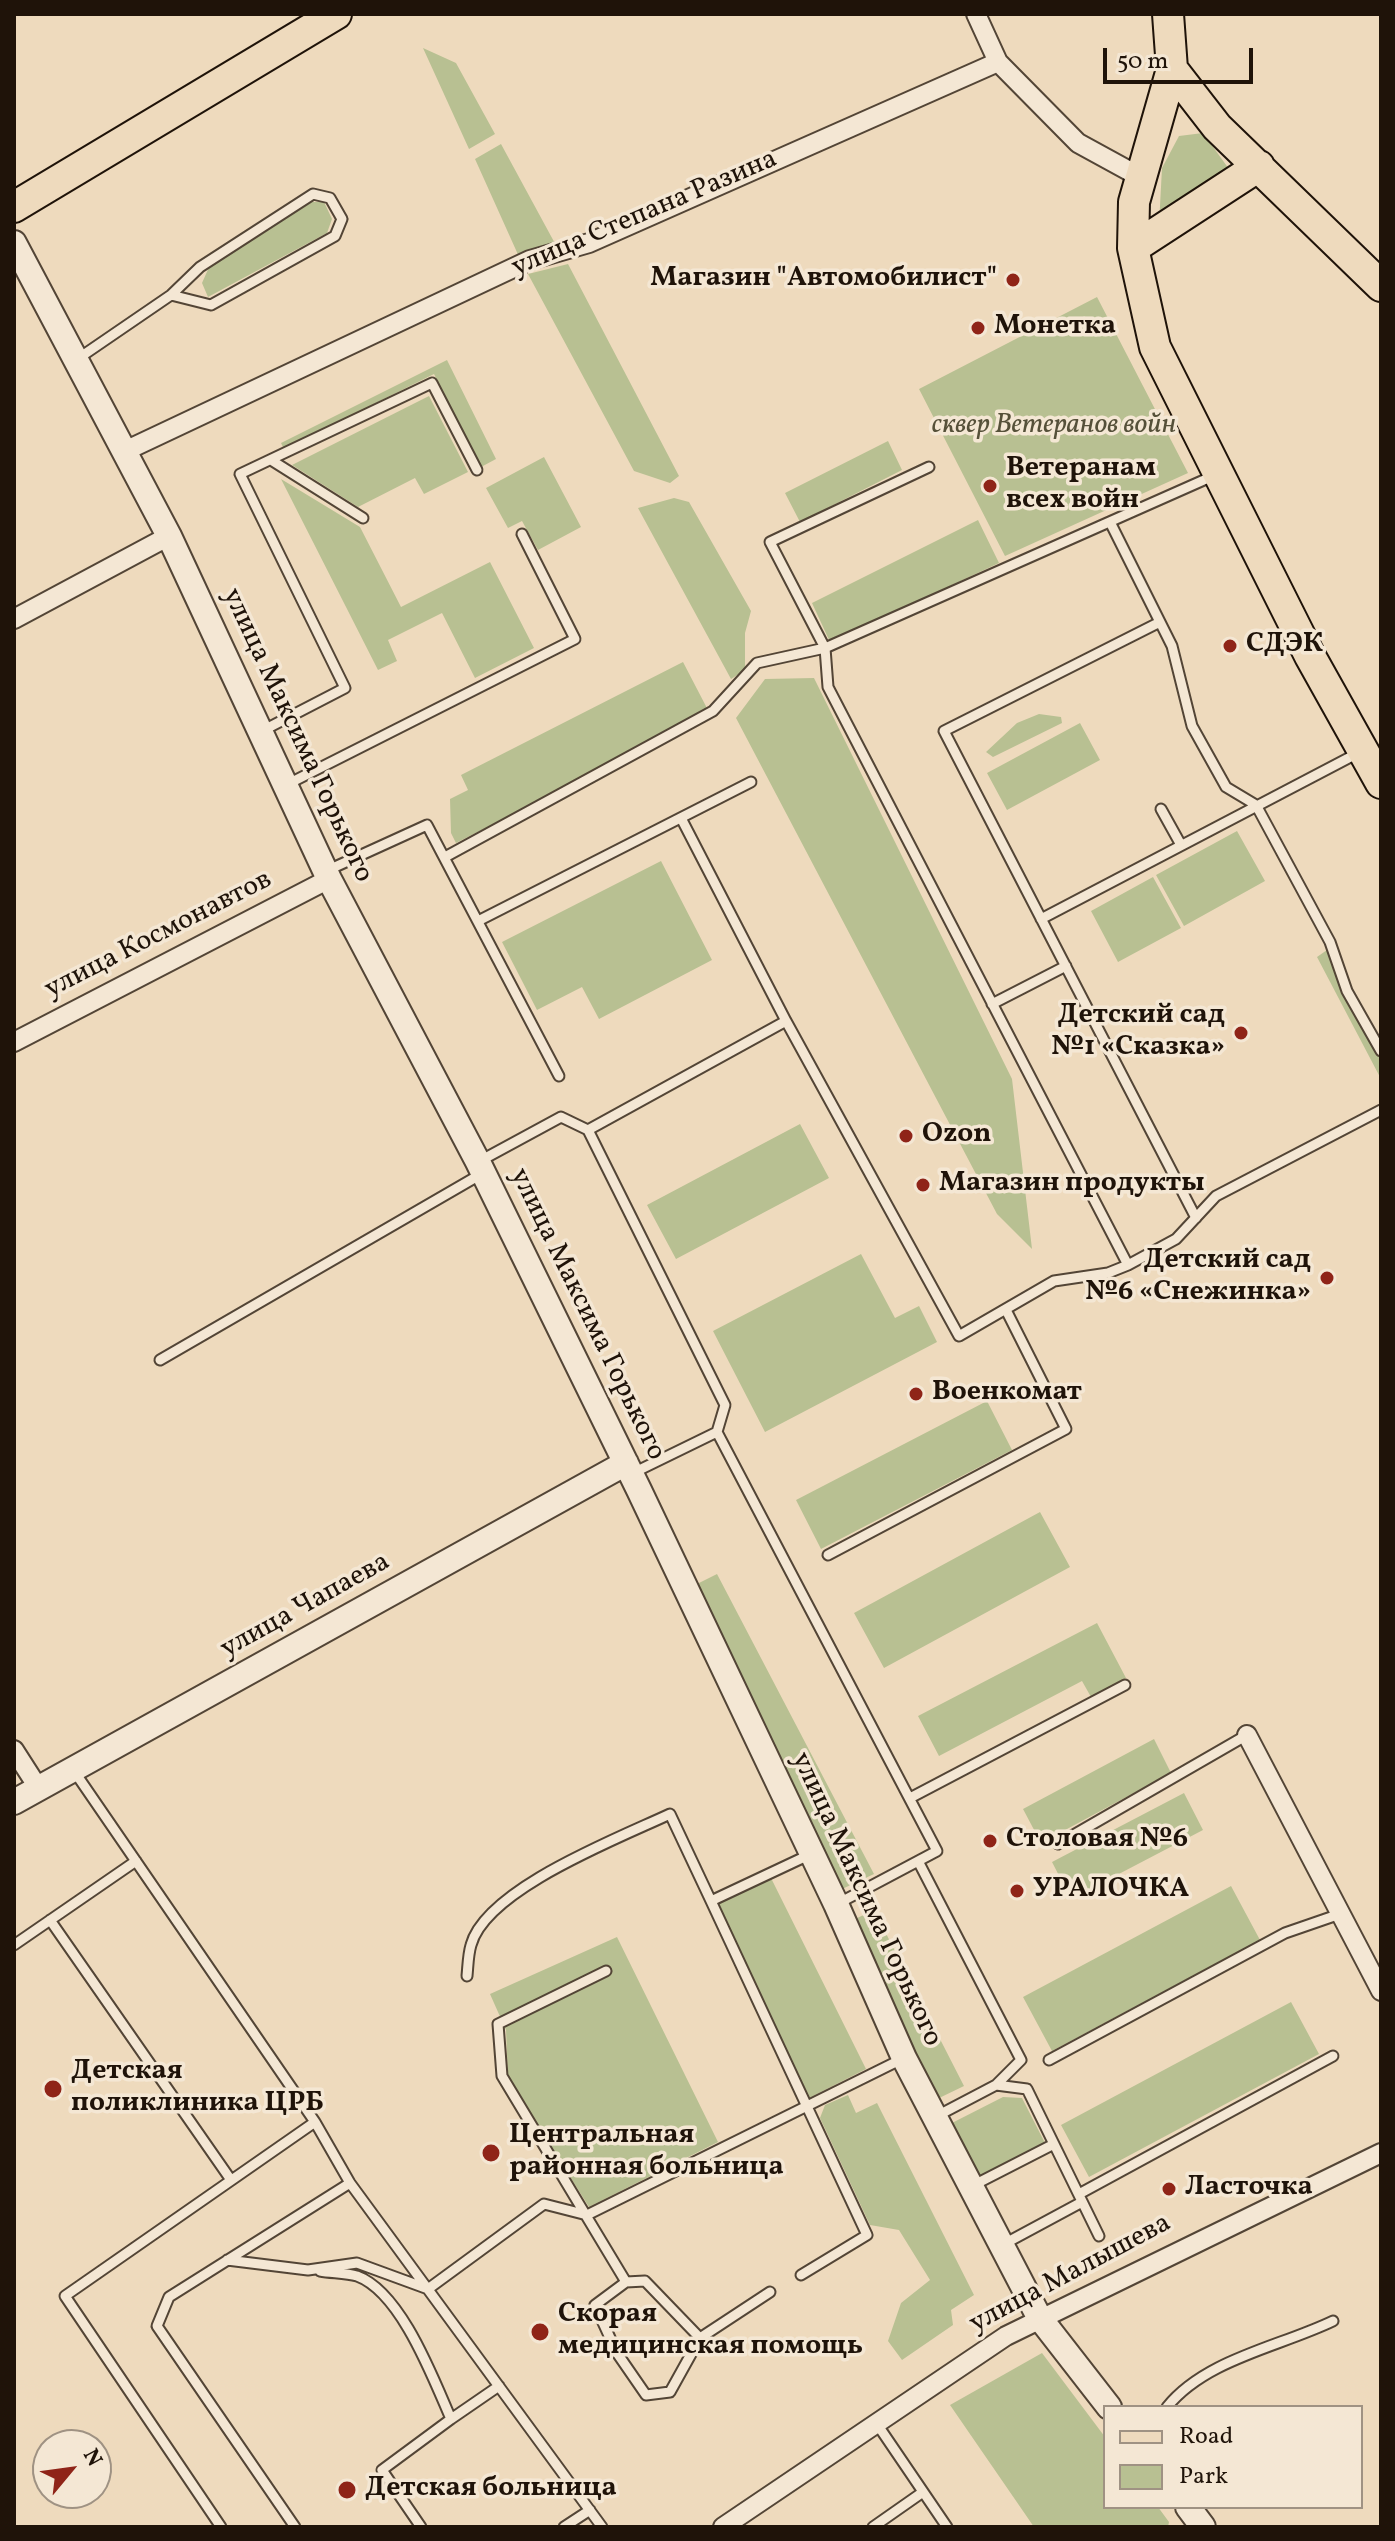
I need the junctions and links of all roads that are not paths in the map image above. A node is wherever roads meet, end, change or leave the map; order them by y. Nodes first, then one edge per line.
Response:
1 (336, 14) edge
2 (976, 14) edge
3 (1173, 16) edge
4 (998, 62) junction
5 (1172, 69) junction
6 (1217, 127) junction
7 (1152, 144) junction
8 (1259, 166) junction
9 (1142, 178) junction
10 (14, 207) edge
11 (14, 243) edge
12 (1133, 248) junction
13 (1381, 286) edge
14 (171, 295) junction
15 (76, 361) junction
16 (125, 451) junction
17 (271, 460) junction
18 (929, 467) dead end
19 (477, 470) dead end
20 (1217, 475) junction
21 (363, 518) dead end
22 (1110, 522) junction
23 (522, 534) dead end
24 (169, 536) junction
25 (14, 619) edge
26 (1160, 622) junction
27 (825, 648) junction
28 (260, 732) junction
29 (1363, 751) junction
30 (751, 782) dead end
31 (1381, 783) edge
32 (286, 785) junction
33 (1256, 805) junction
34 (1161, 809) dead end
35 (681, 818) junction
36 (1181, 845) junction
37 (445, 857) junction
38 (328, 875) junction
39 (1041, 919) junction
40 (480, 920) junction
41 (1066, 966) junction
42 (992, 1004) junction
43 (786, 1021) junction
44 (14, 1042) edge
45 (1381, 1051) edge
46 (559, 1076) dead end
47 (1381, 1110) edge
48 (588, 1130) junction
49 (480, 1168) junction
50 (1196, 1218) junction
51 (1128, 1265) junction
52 (1006, 1310) junction
53 (160, 1360) dead end
54 (717, 1432) junction
55 (628, 1468) junction
56 (828, 1555) dead end
57 (1125, 1685) dead end
58 (1247, 1735) joint
59 (14, 1750) edge
60 (74, 1770) junction
61 (39, 1789) junction
62 (910, 1798) junction
63 (14, 1802) edge
64 (1058, 1844) dead end
65 (811, 1854) junction
66 (136, 1861) junction
67 (918, 1861) junction
68 (711, 1901) junction
69 (836, 1904) junction
70 (1340, 1914) junction
71 (50, 1920) junction
72 (14, 1945) edge
73 (606, 1971) dead end
74 (467, 1976) dead end
75 (1381, 1991) edge
76 (1333, 2056) dead end
77 (904, 2058) junction
78 (1049, 2060) dead end
79 (996, 2085) junction
80 (807, 2105) junction
81 (935, 2117) junction
82 (315, 2122) junction
83 (1054, 2144) junction
84 (1381, 2153) edge
85 (231, 2180) junction
86 (350, 2183) junction
87 (971, 2186) junction
88 (1080, 2198) junction
89 (587, 2215) junction
90 (1099, 2236) dead end
91 (1002, 2245) junction
92 (227, 2260) junction
93 (308, 2270) junction
94 (801, 2275) dead end
95 (626, 2282) junction
96 (428, 2289) junction
97 (770, 2292) dead end
98 (1039, 2317) junction
99 (1333, 2321) dead end
100 (700, 2338) junction
101 (499, 2386) junction
102 (1107, 2405) edge
103 (1169, 2405) edge
104 (451, 2419) junction
105 (877, 2424) junction
106 (923, 2492) junction
107 (1190, 2509) edge
108 (590, 2510) junction
109 (221, 2527) edge
110 (295, 2527) edge
111 (421, 2527) edge
112 (564, 2527) edge
113 (602, 2527) edge
114 (723, 2527) edge
115 (873, 2527) edge
116 (947, 2527) edge
117 (1203, 2527) edge

1 - 10 main road
2 - 4 street
3 - 5 main road
4 - 9 street
4 - 16 street, улица Степана Разина
5 - 6 main road
5 - 7 main road
6 - 7 main road
6 - 8 main road
7 - 9 main road
8 - 12 main road
8 - 13 main road
9 - 12 main road
11 - 15 street, улица Максима Горького
12 - 20 main road
14 - 14 lane
14 - 15 lane
15 - 16 street, улица Максима Горького
16 - 24 street, улица Максима Горького
17 - 19 lane
17 - 21 lane
17 - 28 lane
18 - 27 lane
20 - 22 lane
20 - 29 main road
22 - 26 lane
22 - 27 lane
23 - 32 lane
24 - 25 street
24 - 28 street, улица Максима Горького
26 - 33 lane
26 - 39 lane
27 - 37 lane
27 - 42 lane
28 - 32 street, улица Максима Горького
29 - 31 main road
29 - 33 lane
30 - 35 lane
32 - 38 street, улица Максима Горького
33 - 36 lane
33 - 45 lane
34 - 36 lane
35 - 40 lane
35 - 43 lane
36 - 39 lane
37 - 38 lane
37 - 40 lane
38 - 44 street, улица Космонавтов
38 - 49 street, улица Максима Горького
39 - 41 lane
40 - 46 lane
41 - 42 lane
41 - 50 lane
42 - 51 lane
43 - 48 lane
43 - 52 lane
47 - 50 lane
48 - 49 lane
48 - 54 lane
49 - 53 lane
49 - 55 street, улица Максима Горького
50 - 51 lane
51 - 52 lane
52 - 56 lane
54 - 55 lane
54 - 62 lane
55 - 60 street, улица Чапаева
55 - 65 street, улица Максима Горького
57 - 62 lane
58 - 64 lane
58 - 70 street
59 - 61 street
60 - 61 street, улица Чапаева
60 - 66 lane
61 - 63 street, улица Чапаева
62 - 67 lane
65 - 68 lane
65 - 69 street, улица Максима Горького
66 - 71 lane
66 - 82 lane
67 - 69 lane
67 - 79 lane
68 - 74 lane
68 - 80 lane
69 - 77 street, улица Максима Горького
70 - 75 street
70 - 78 lane
71 - 72 lane
71 - 85 lane
73 - 89 lane
76 - 88 lane
77 - 80 lane
77 - 81 street, улица Максима Горького
79 - 81 lane
79 - 83 lane
80 - 89 lane
80 - 94 lane
81 - 87 street, улица Максима Горького
82 - 85 lane
82 - 86 lane
83 - 87 lane
83 - 88 lane
84 - 98 street, улица Малышева
85 - 109 lane
86 - 92 lane
86 - 96 lane
87 - 91 street, улица Максима Горького
88 - 90 lane
88 - 91 lane
89 - 95 lane
89 - 96 lane
91 - 98 street, улица Максима Горького
92 - 93 lane
92 - 110 lane
93 - 96 lane
93 - 104 lane
95 - 100 lane
95 - 100 lane
96 - 101 lane
97 - 100 lane
98 - 102 street, улица Максима Горького
98 - 105 street, улица Малышева
99 - 103 lane
101 - 104 lane
101 - 108 lane
104 - 111 lane
105 - 106 lane
105 - 114 street, улица Малышева
106 - 115 lane
106 - 116 lane
107 - 117 street
108 - 112 lane
108 - 113 lane

